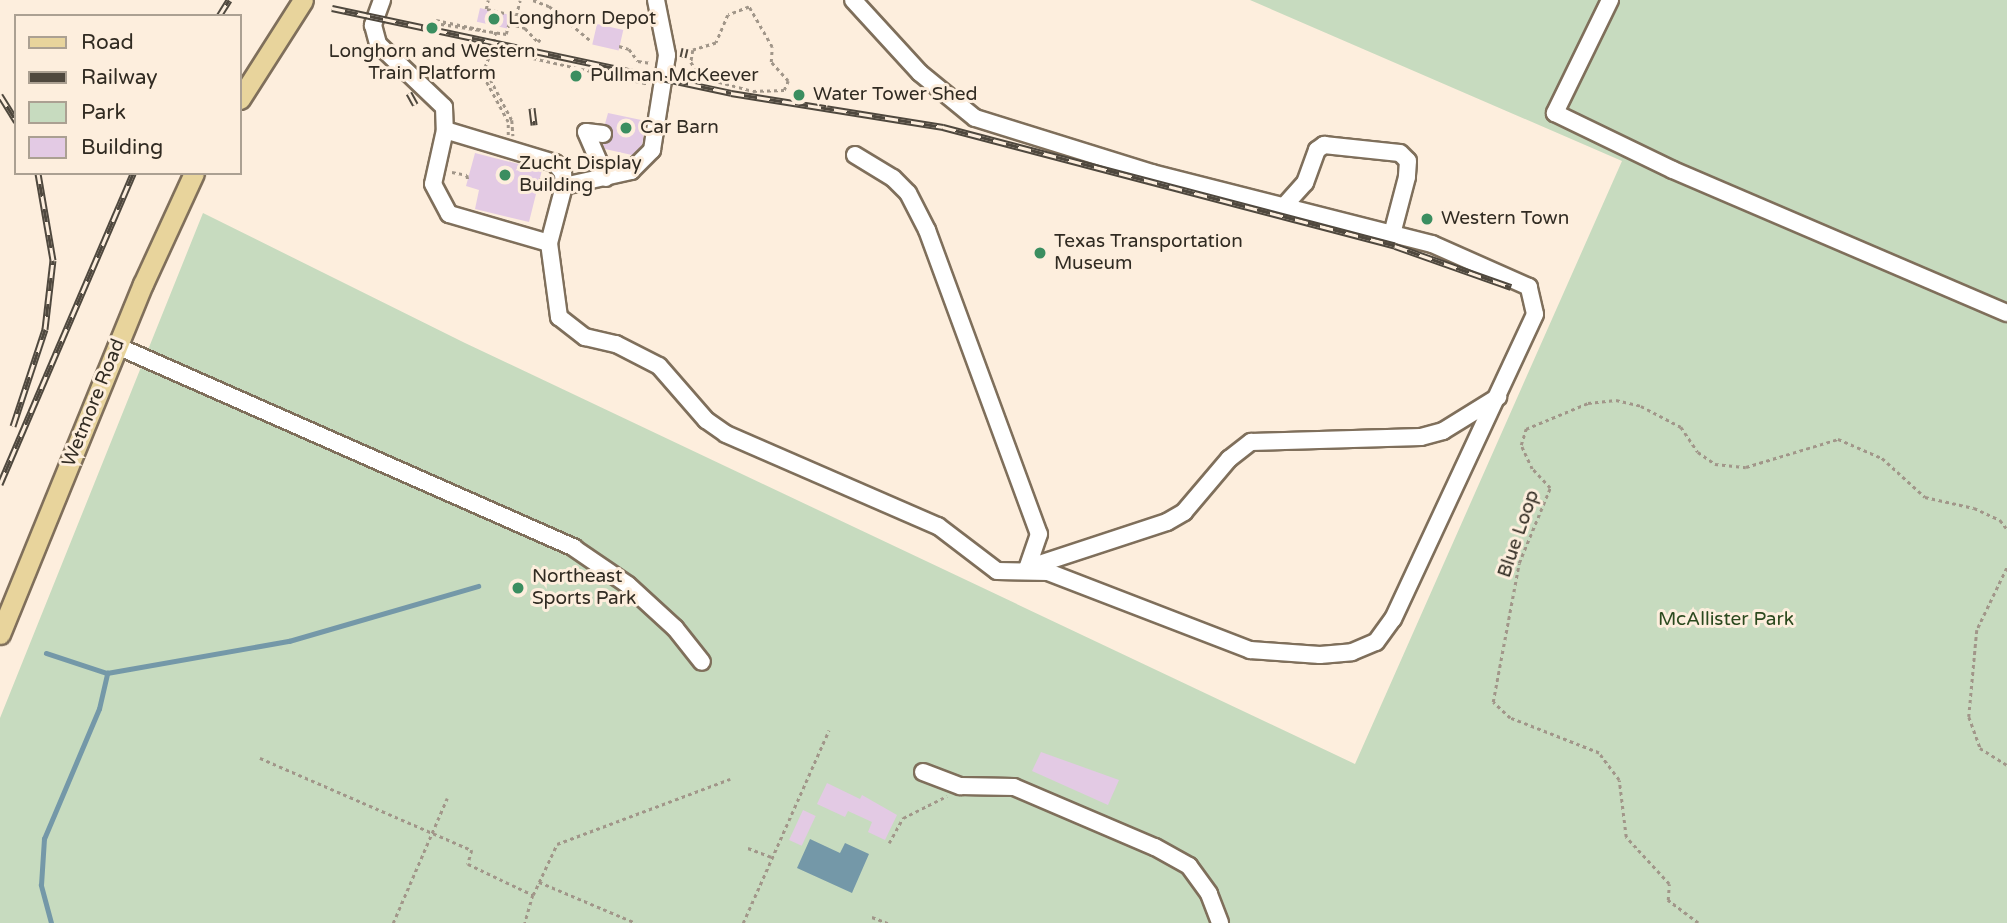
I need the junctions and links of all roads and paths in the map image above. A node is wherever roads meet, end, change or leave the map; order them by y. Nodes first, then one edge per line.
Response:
1 (303, 0) edge
2 (382, 0) edge
3 (488, 0) edge
4 (520, 0) edge
5 (533, 0) edge
6 (656, 0) edge
7 (853, 0) edge
8 (1610, 0) edge
9 (511, 15) junction
10 (436, 20) dead end
11 (509, 23) junction
12 (441, 24) dead end
13 (486, 31) junction
14 (496, 32) junction
15 (536, 33) dead end
16 (533, 37) junction
17 (541, 37) dead end
18 (592, 41) dead end
19 (619, 47) dead end
20 (492, 49) junction
21 (510, 57) dead end
22 (484, 67) junction
23 (665, 67) junction
24 (696, 71) junction
25 (482, 72) junction
26 (594, 72) junction
27 (478, 74) dead end
28 (612, 76) junction
29 (603, 77) dead end
30 (619, 81) dead end
31 (662, 87) junction
32 (242, 96) edge
33 (445, 130) junction
34 (603, 134) dead end
35 (507, 139) dead end
36 (512, 141) dead end
37 (855, 155) dead end
38 (436, 168) junction
39 (193, 175) edge
40 (606, 178) junction
41 (468, 180) dead end
42 (564, 186) junction
43 (1285, 205) junction
44 (1392, 234) junction
45 (549, 243) junction
46 (2007, 313) edge
47 (117, 346) junction
48 (1498, 397) junction
49 (2007, 529) edge
50 (2007, 568) edge
51 (1023, 570) junction
52 (0, 634) edge
53 (702, 662) dead end
54 (829, 730) dead end
55 (260, 758) dead end
56 (2007, 765) edge
57 (923, 772) dead end
58 (730, 779) dead end
59 (960, 786) junction
60 (447, 798) dead end
61 (432, 832) junction
62 (889, 842) dead end
63 (748, 848) dead end
64 (771, 857) junction
65 (539, 882) junction
66 (533, 895) junction
67 (872, 916) dead end
68 (393, 923) edge
69 (525, 923) edge
70 (636, 923) edge
71 (743, 923) edge
72 (888, 923) edge
73 (1220, 923) edge
74 (1698, 923) edge

1 - 32 main road
2 - 33 lane
3 - 9 path
4 - 9 path
5 - 18 path
6 - 23 lane
7 - 43 lane
8 - 46 lane
9 - 11 path
10 - 13 path
11 - 14 path
11 - 16 path
12 - 13 path
13 - 14 path
14 - 20 path
15 - 16 path
16 - 17 path
19 - 23 path
20 - 21 path
20 - 22 path
20 - 26 path
22 - 25 path
22 - 36 path
23 - 24 path
23 - 31 lane
24 - 24 path
25 - 27 path
25 - 35 path
26 - 28 path
26 - 29 path
28 - 30 path
28 - 31 path
31 - 40 lane
33 - 38 lane
33 - 42 lane
34 - 40 lane
37 - 51 lane
38 - 41 path
38 - 45 lane
39 - 47 main road, Wetmore Road
40 - 42 lane
42 - 45 lane
43 - 44 lane
43 - 44 lane
44 - 48 lane
45 - 51 lane
47 - 52 main road, Wetmore Road
47 - 53 lane
48 - 51 lane
48 - 51 lane
49 - 74 path, Blue Loop
50 - 56 path
54 - 64 path
55 - 61 path
57 - 59 lane
58 - 65 path
59 - 62 path
59 - 73 lane
60 - 61 path
61 - 66 path
61 - 68 path
63 - 64 path
64 - 71 path
65 - 66 path
65 - 70 path
66 - 69 path
67 - 72 path

